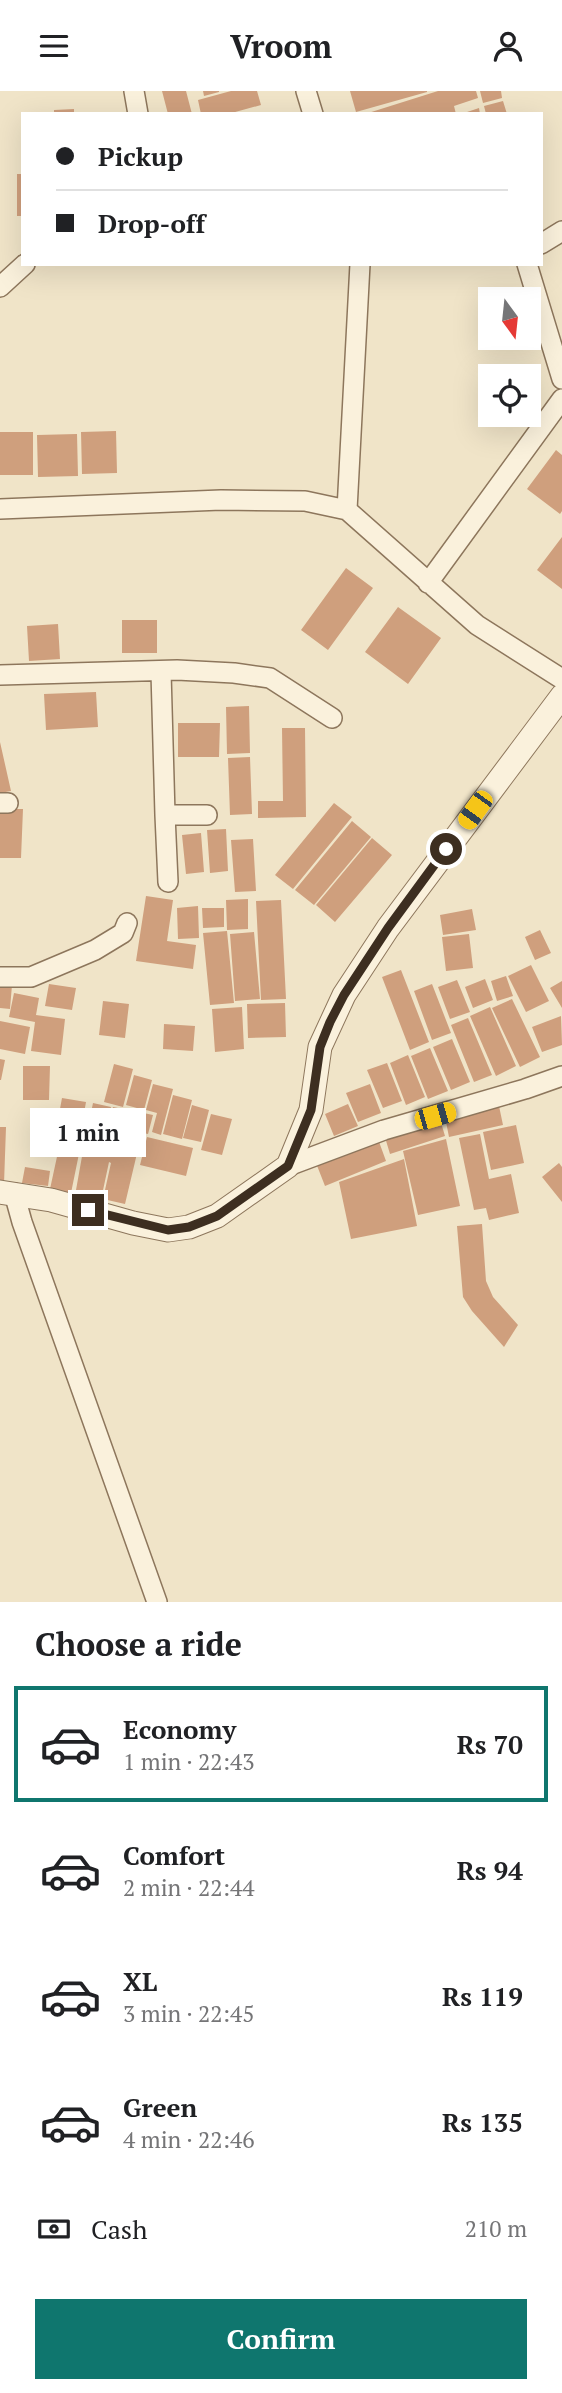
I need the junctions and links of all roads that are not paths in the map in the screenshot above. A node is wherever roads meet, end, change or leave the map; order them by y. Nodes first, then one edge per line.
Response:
1 (134, 91) edge
2 (306, 91) edge
3 (138, 112) edge
4 (312, 112) edge
5 (562, 231) edge
6 (543, 243) edge
7 (23, 266) edge
8 (360, 266) edge
9 (528, 266) edge
10 (0, 287) edge
11 (562, 379) edge
12 (562, 399) edge
13 (0, 509) edge
14 (347, 510) junction
15 (428, 583) junction
16 (161, 673) junction
17 (0, 675) edge
18 (562, 679) edge
19 (562, 696) edge
20 (332, 718) dead end
21 (165, 815) junction
22 (207, 815) dead end
23 (168, 882) dead end
24 (127, 923) dead end
25 (0, 977) edge
26 (562, 1076) edge
27 (288, 1166) junction
28 (7, 1192) edge
29 (157, 1602) edge

1 - 3 street
2 - 4 street
5 - 6 street
7 - 10 street
8 - 14 street
9 - 11 street
12 - 15 street
13 - 14 street
14 - 15 street
15 - 18 street
16 - 17 street
16 - 20 street
16 - 21 street
19 - 27 street
21 - 22 street
21 - 23 street
24 - 25 street
26 - 27 street
27 - 28 street
28 - 29 street

